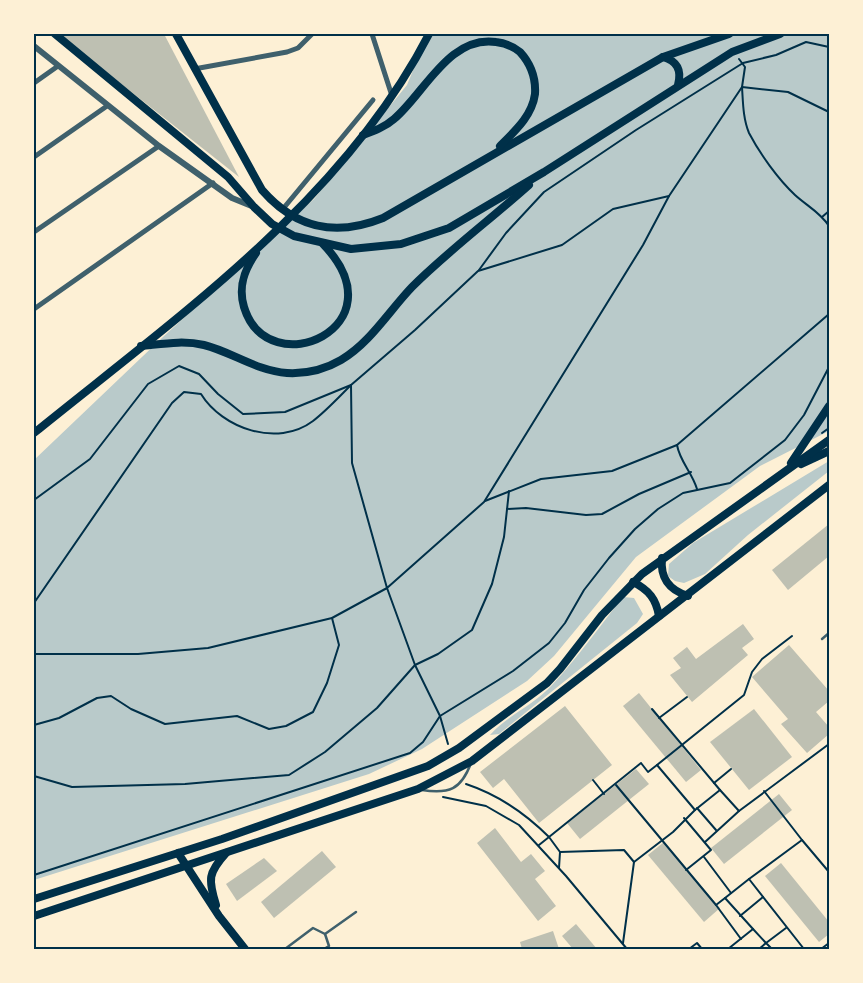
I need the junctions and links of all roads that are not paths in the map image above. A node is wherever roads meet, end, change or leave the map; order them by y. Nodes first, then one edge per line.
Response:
1 (55, 34) edge
2 (176, 34) edge
3 (312, 34) edge
4 (372, 34) edge
5 (429, 34) edge
6 (729, 34) edge
7 (780, 34) edge
8 (34, 46) edge
9 (663, 57) junction
10 (58, 66) junction
11 (194, 69) junction
12 (34, 83) edge
13 (678, 85) junction
14 (392, 96) junction
15 (373, 100) dead end
16 (106, 106) junction
17 (361, 136) junction
18 (159, 146) junction
19 (493, 154) junction
20 (34, 156) edge
21 (544, 172) junction
22 (213, 183) junction
23 (254, 207) junction
24 (282, 211) junction
25 (34, 232) edge
26 (323, 244) junction
27 (261, 245) junction
28 (34, 309) edge
29 (141, 346) junction
30 (829, 406) edge
31 (34, 433) edge
32 (829, 440) edge
33 (829, 451) edge
34 (787, 469) junction
35 (829, 485) edge
36 (829, 492) edge
37 (808, 502) junction
38 (662, 558) junction
39 (633, 582) junction
40 (688, 596) junction
41 (659, 616) junction
42 (829, 633) edge
43 (822, 639) dead end
44 (472, 761) junction
45 (418, 790) junction
46 (226, 852) junction
47 (178, 853) junction
48 (187, 865) junction
49 (34, 899) edge
50 (356, 912) dead end
51 (34, 916) edge
52 (220, 916) junction
53 (325, 934) junction
54 (245, 949) edge
55 (285, 949) edge
56 (324, 949) edge

1 - 23 main road
2 - 11 main road
3 - 11 street
4 - 14 street
5 - 14 main road
6 - 9 main road
7 - 13 main road
8 - 10 street
9 - 13 main road
9 - 19 main road
10 - 12 street
10 - 16 street
11 - 24 main road
13 - 21 main road
14 - 17 main road
15 - 24 street
16 - 18 street
16 - 20 street
17 - 19 main road
17 - 27 main road
18 - 22 street
18 - 25 street
19 - 24 main road
21 - 26 main road
21 - 29 main road
22 - 23 street
22 - 28 street
23 - 26 main road
26 - 27 main road
27 - 29 main road
29 - 31 main road
30 - 34 main road
32 - 34 main road
33 - 34 main road
34 - 38 main road
35 - 37 main road
36 - 37 main road
37 - 40 main road
38 - 39 main road
38 - 40 main road
39 - 41 main road
39 - 47 main road
40 - 41 main road
41 - 44 main road
42 - 43 lane
44 - 45 main road
44 - 45 lane
45 - 46 main road
46 - 48 main road
46 - 52 main road
47 - 48 main road
47 - 49 main road
48 - 51 main road
48 - 52 main road
50 - 53 lane
52 - 54 main road
53 - 55 lane
53 - 56 lane

